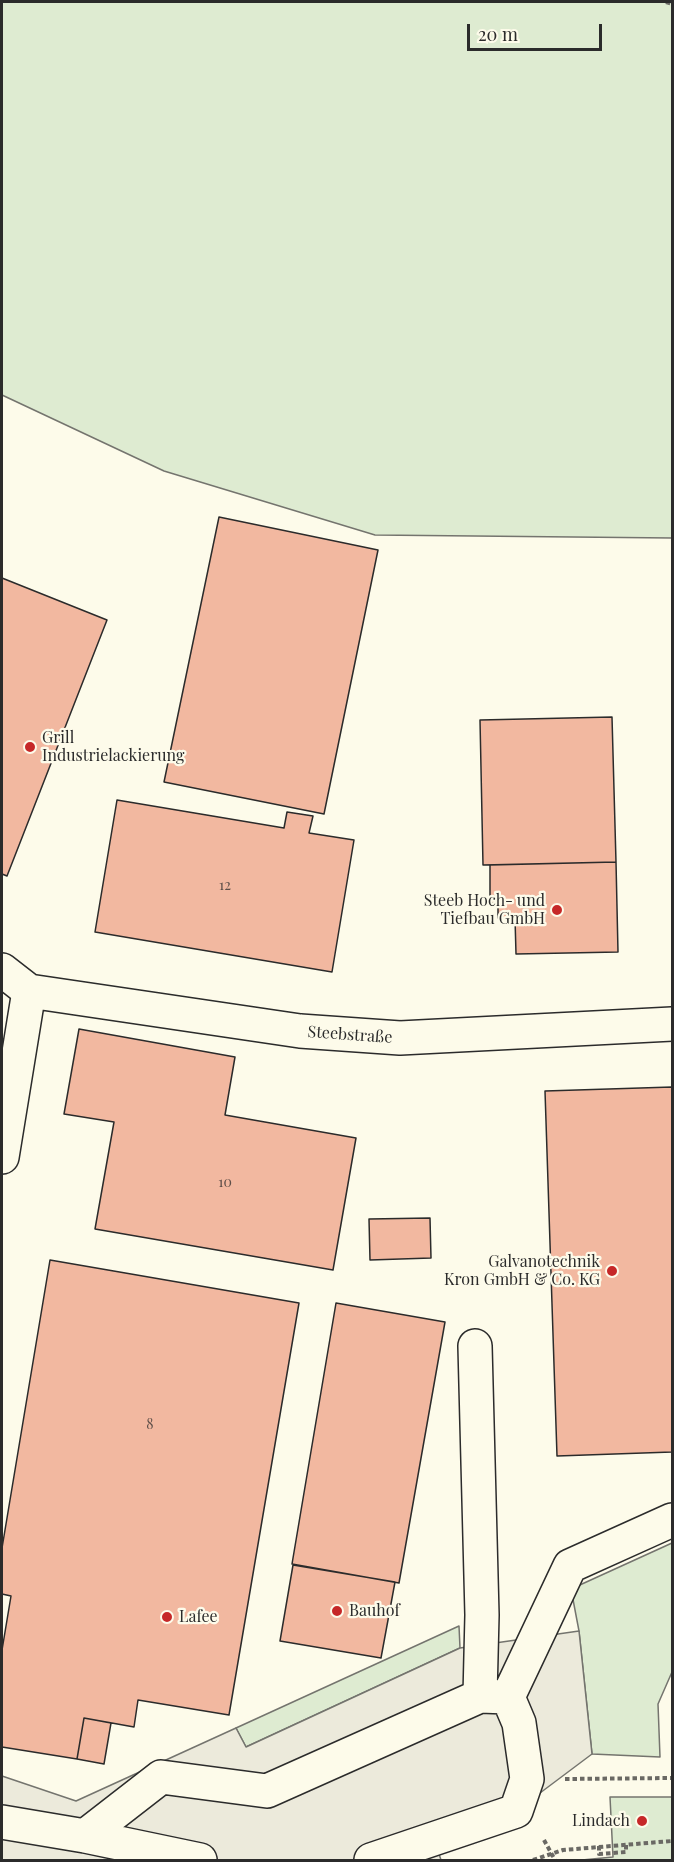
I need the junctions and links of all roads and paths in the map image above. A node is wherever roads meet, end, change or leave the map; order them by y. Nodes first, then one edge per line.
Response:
1 (666, 2) edge
2 (672, 4) edge
3 (2, 970) edge
4 (29, 992) junction
5 (672, 1024) edge
6 (2, 1157) edge
7 (475, 1346) dead end
8 (672, 1520) edge
9 (494, 1697) junction
10 (672, 1778) edge
11 (527, 1779) junction
12 (2, 1822) edge
13 (85, 1836) junction
14 (672, 1841) edge
15 (626, 1844) junction
16 (599, 1846) junction
17 (200, 1860) edge
18 (371, 1860) edge
19 (533, 1860) edge

1 - 2 path
3 - 4 street
4 - 5 street, Steebstraße
4 - 6 street
7 - 9 street
8 - 9 street
9 - 11 street
9 - 13 street
10 - 11 path
11 - 18 street
12 - 13 street
13 - 17 street
14 - 15 path
15 - 16 path
15 - 16 path
16 - 19 path

